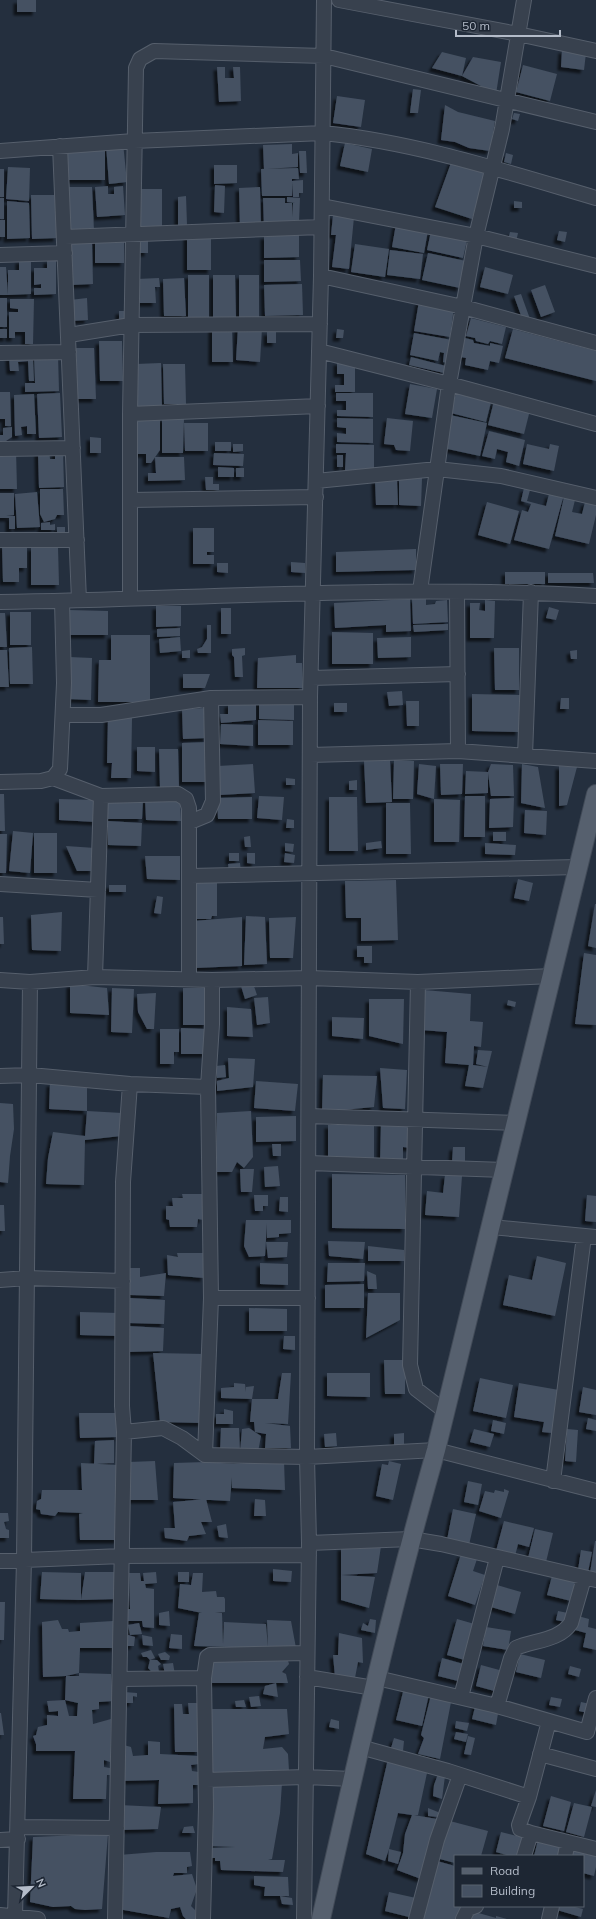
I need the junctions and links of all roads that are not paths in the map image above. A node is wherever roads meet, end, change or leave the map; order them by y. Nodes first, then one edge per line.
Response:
1 (324, 0) edge
2 (339, 0) edge
3 (524, 0) edge
4 (518, 34) junction
5 (596, 51) edge
6 (324, 56) junction
7 (507, 100) junction
8 (596, 122) edge
9 (323, 133) junction
10 (134, 141) junction
11 (60, 146) junction
12 (0, 151) edge
13 (492, 168) junction
14 (596, 198) edge
15 (322, 206) junction
16 (321, 227) junction
17 (132, 234) junction
18 (476, 236) junction
19 (65, 237) junction
20 (64, 253) junction
21 (0, 255) edge
22 (596, 266) edge
23 (321, 276) junction
24 (463, 306) junction
25 (320, 324) junction
26 (131, 325) junction
27 (69, 335) junction
28 (596, 343) edge
29 (319, 351) junction
30 (69, 352) junction
31 (0, 353) edge
32 (449, 384) junction
33 (318, 406) junction
34 (130, 414) junction
35 (596, 424) edge
36 (73, 448) junction
37 (0, 449) edge
38 (437, 469) junction
39 (316, 481) junction
40 (316, 497) junction
41 (596, 498) edge
42 (130, 500) junction
43 (0, 540) edge
44 (76, 540) junction
45 (420, 591) junction
46 (457, 592) junction
47 (531, 592) junction
48 (314, 594) junction
49 (596, 596) edge
50 (130, 598) junction
51 (79, 600) junction
52 (62, 601) junction
53 (0, 602) edge
54 (458, 674) junction
55 (311, 678) junction
56 (310, 697) junction
57 (211, 698) junction
58 (63, 715) junction
59 (458, 751) junction
60 (310, 755) junction
61 (524, 756) junction
62 (596, 761) edge
63 (53, 778) junction
64 (0, 782) edge
65 (596, 794) edge
66 (101, 796) junction
67 (190, 822) junction
68 (578, 866) junction
69 (309, 874) junction
70 (190, 876) junction
71 (0, 884) edge
72 (98, 890) junction
73 (552, 976) junction
74 (95, 977) junction
75 (310, 978) junction
76 (189, 979) junction
77 (0, 980) edge
78 (212, 980) junction
79 (30, 982) junction
80 (418, 982) junction
81 (30, 1075) junction
82 (0, 1076) edge
83 (130, 1084) junction
84 (208, 1087) junction
85 (309, 1116) junction
86 (416, 1120) junction
87 (516, 1123) junction
88 (309, 1163) junction
89 (415, 1167) junction
90 (504, 1170) junction
91 (491, 1227) junction
92 (590, 1237) edge
93 (27, 1278) junction
94 (0, 1280) edge
95 (123, 1281) junction
96 (211, 1298) junction
97 (308, 1298) junction
98 (446, 1412) junction
99 (124, 1432) junction
100 (436, 1450) junction
101 (205, 1455) junction
102 (307, 1457) junction
103 (554, 1481) junction
104 (596, 1491) edge
105 (411, 1539) junction
106 (309, 1549) junction
107 (122, 1556) junction
108 (497, 1558) junction
109 (24, 1560) junction
110 (0, 1561) edge
111 (590, 1579) edge
112 (307, 1653) junction
113 (307, 1677) junction
114 (204, 1678) junction
115 (120, 1679) junction
116 (376, 1683) junction
117 (461, 1697) junction
118 (596, 1698) edge
119 (497, 1706) junction
120 (549, 1721) junction
121 (360, 1747) junction
122 (540, 1754) junction
123 (596, 1769) edge
124 (460, 1775) junction
125 (306, 1777) junction
126 (352, 1779) junction
127 (206, 1780) junction
128 (529, 1797) junction
129 (117, 1828) junction
130 (18, 1833) junction
131 (532, 1833) junction
132 (0, 1840) edge
133 (568, 1842) junction
134 (596, 1849) edge
135 (524, 1855) edge
136 (565, 1855) edge
137 (474, 1907) edge
138 (552, 1907) edge
139 (0, 1915) edge
140 (15, 1916) junction
141 (38, 1919) edge
142 (115, 1919) edge
143 (203, 1919) edge
144 (304, 1919) edge
145 (321, 1919) edge
146 (416, 1919) edge
147 (463, 1919) edge
148 (549, 1919) edge

1 - 6 street
2 - 4 street
3 - 4 street
4 - 5 street
4 - 7 street
6 - 7 street
6 - 9 street
6 - 10 street
7 - 8 street
7 - 13 street
9 - 10 street
9 - 13 street
9 - 15 street
10 - 11 street
10 - 17 street
11 - 12 street
11 - 19 street
13 - 14 street
13 - 18 street
15 - 16 street
15 - 18 street
16 - 17 street
16 - 23 street
17 - 19 street
17 - 26 street
18 - 22 street
18 - 24 street
19 - 20 street
20 - 21 street
20 - 27 street
23 - 24 street
23 - 25 street
24 - 28 street
24 - 32 street
25 - 26 street
25 - 29 street
26 - 27 street
26 - 34 street
27 - 30 street
29 - 32 street
29 - 33 street
30 - 31 street
30 - 36 street
32 - 35 street
32 - 38 street
33 - 34 street
33 - 39 street
34 - 42 street
36 - 37 street
36 - 44 street
38 - 39 street
38 - 41 street
38 - 45 street
39 - 40 street
40 - 42 street
40 - 48 street
42 - 50 street
43 - 44 street
44 - 51 street
45 - 46 street
45 - 48 street
46 - 47 street
46 - 54 street
47 - 49 street
47 - 61 street
48 - 50 street
48 - 55 street
50 - 51 street
51 - 52 street
52 - 53 street
52 - 58 street
54 - 55 street
54 - 59 street
55 - 56 street
56 - 57 street
56 - 60 street
57 - 58 street
57 - 67 street
58 - 63 street
59 - 60 street
59 - 61 street
60 - 69 street
61 - 62 street
63 - 64 street
63 - 66 street
65 - 68 main road
66 - 67 street
66 - 72 street
67 - 70 street
68 - 69 street
68 - 73 main road
69 - 70 street
69 - 75 street
70 - 76 street
71 - 72 street
72 - 74 street
73 - 80 street
73 - 87 main road
74 - 76 street
74 - 79 street
75 - 78 street
75 - 80 street
75 - 85 street
76 - 78 street
77 - 79 street
78 - 84 street
79 - 81 street
80 - 86 street
81 - 82 street
81 - 83 street
81 - 93 street
83 - 84 street
83 - 95 street
84 - 96 street
85 - 86 street
85 - 88 street
86 - 87 street
86 - 89 street
87 - 90 main road
88 - 89 street
88 - 97 street
89 - 90 street
89 - 98 street
90 - 91 main road
91 - 92 street
91 - 98 main road
92 - 103 street
93 - 94 street
93 - 95 street
93 - 109 street
95 - 99 street
96 - 97 street
96 - 101 street
97 - 102 street
98 - 100 main road
99 - 101 street
99 - 107 street
100 - 102 street
100 - 103 street
100 - 105 main road
101 - 102 street
102 - 106 street
103 - 104 street
105 - 106 street
105 - 108 street
105 - 116 main road
106 - 107 street
106 - 112 street
107 - 109 street
107 - 115 street
108 - 111 street
108 - 117 street
109 - 110 street
109 - 130 street
111 - 119 street
112 - 113 street
112 - 114 street
113 - 116 street
113 - 125 street
114 - 115 street
114 - 127 street
115 - 129 street
116 - 117 street
116 - 121 main road
117 - 119 street
118 - 120 street
119 - 120 street
120 - 122 street
121 - 124 street
121 - 126 main road
122 - 123 street
122 - 128 street
124 - 128 street
124 - 146 street
125 - 126 street
125 - 127 street
125 - 144 street
126 - 145 main road
127 - 143 street
128 - 131 street
129 - 130 street
129 - 142 street
130 - 132 street
130 - 140 street
131 - 133 street
131 - 135 street
133 - 134 street
133 - 136 street
137 - 147 street
138 - 148 street
139 - 140 street
140 - 141 street

